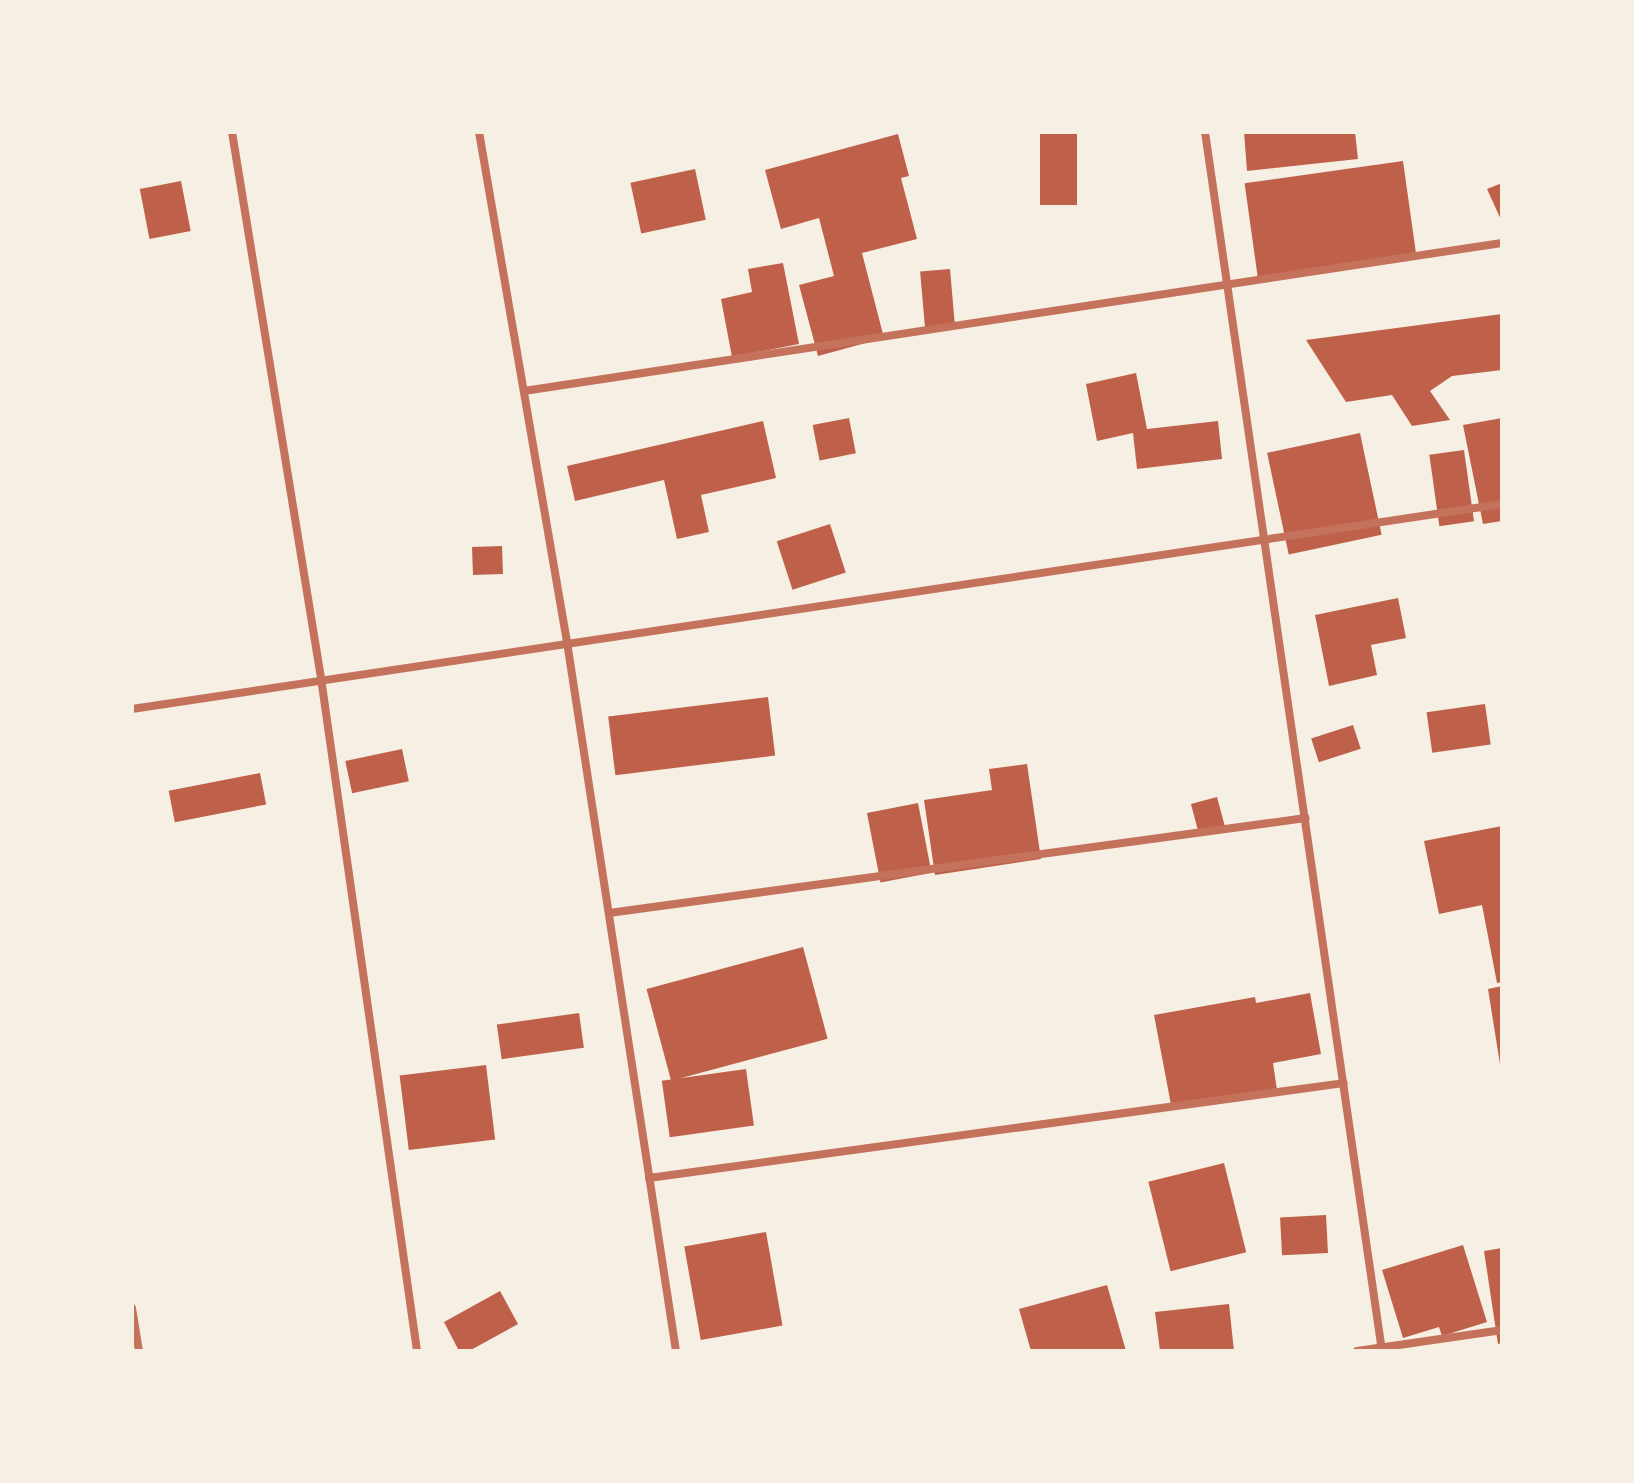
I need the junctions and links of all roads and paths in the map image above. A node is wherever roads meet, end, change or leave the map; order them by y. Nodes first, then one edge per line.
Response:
1 (232, 132) edge
2 (479, 132) edge
3 (1205, 132) edge
4 (1502, 243) edge
5 (1228, 286) junction
6 (524, 391) junction
7 (1502, 504) edge
8 (1266, 539) junction
9 (567, 642) junction
10 (321, 678) junction
11 (132, 709) edge
12 (1306, 818) junction
13 (609, 913) junction
14 (1344, 1083) junction
15 (649, 1178) junction
16 (132, 1308) edge
17 (1502, 1330) edge
18 (1382, 1349) edge
19 (139, 1351) edge
20 (417, 1351) edge
21 (676, 1351) edge
22 (1357, 1351) edge

1 - 10 street
2 - 6 street
3 - 5 street
4 - 5 street
5 - 6 street
5 - 8 street
6 - 9 street
7 - 8 street
8 - 9 street
8 - 12 street
9 - 10 street
9 - 13 street
10 - 11 street
10 - 20 street
12 - 13 street
12 - 14 street
13 - 15 street
14 - 15 street
14 - 18 street
15 - 21 street
16 - 19 street
17 - 18 street
18 - 22 street

